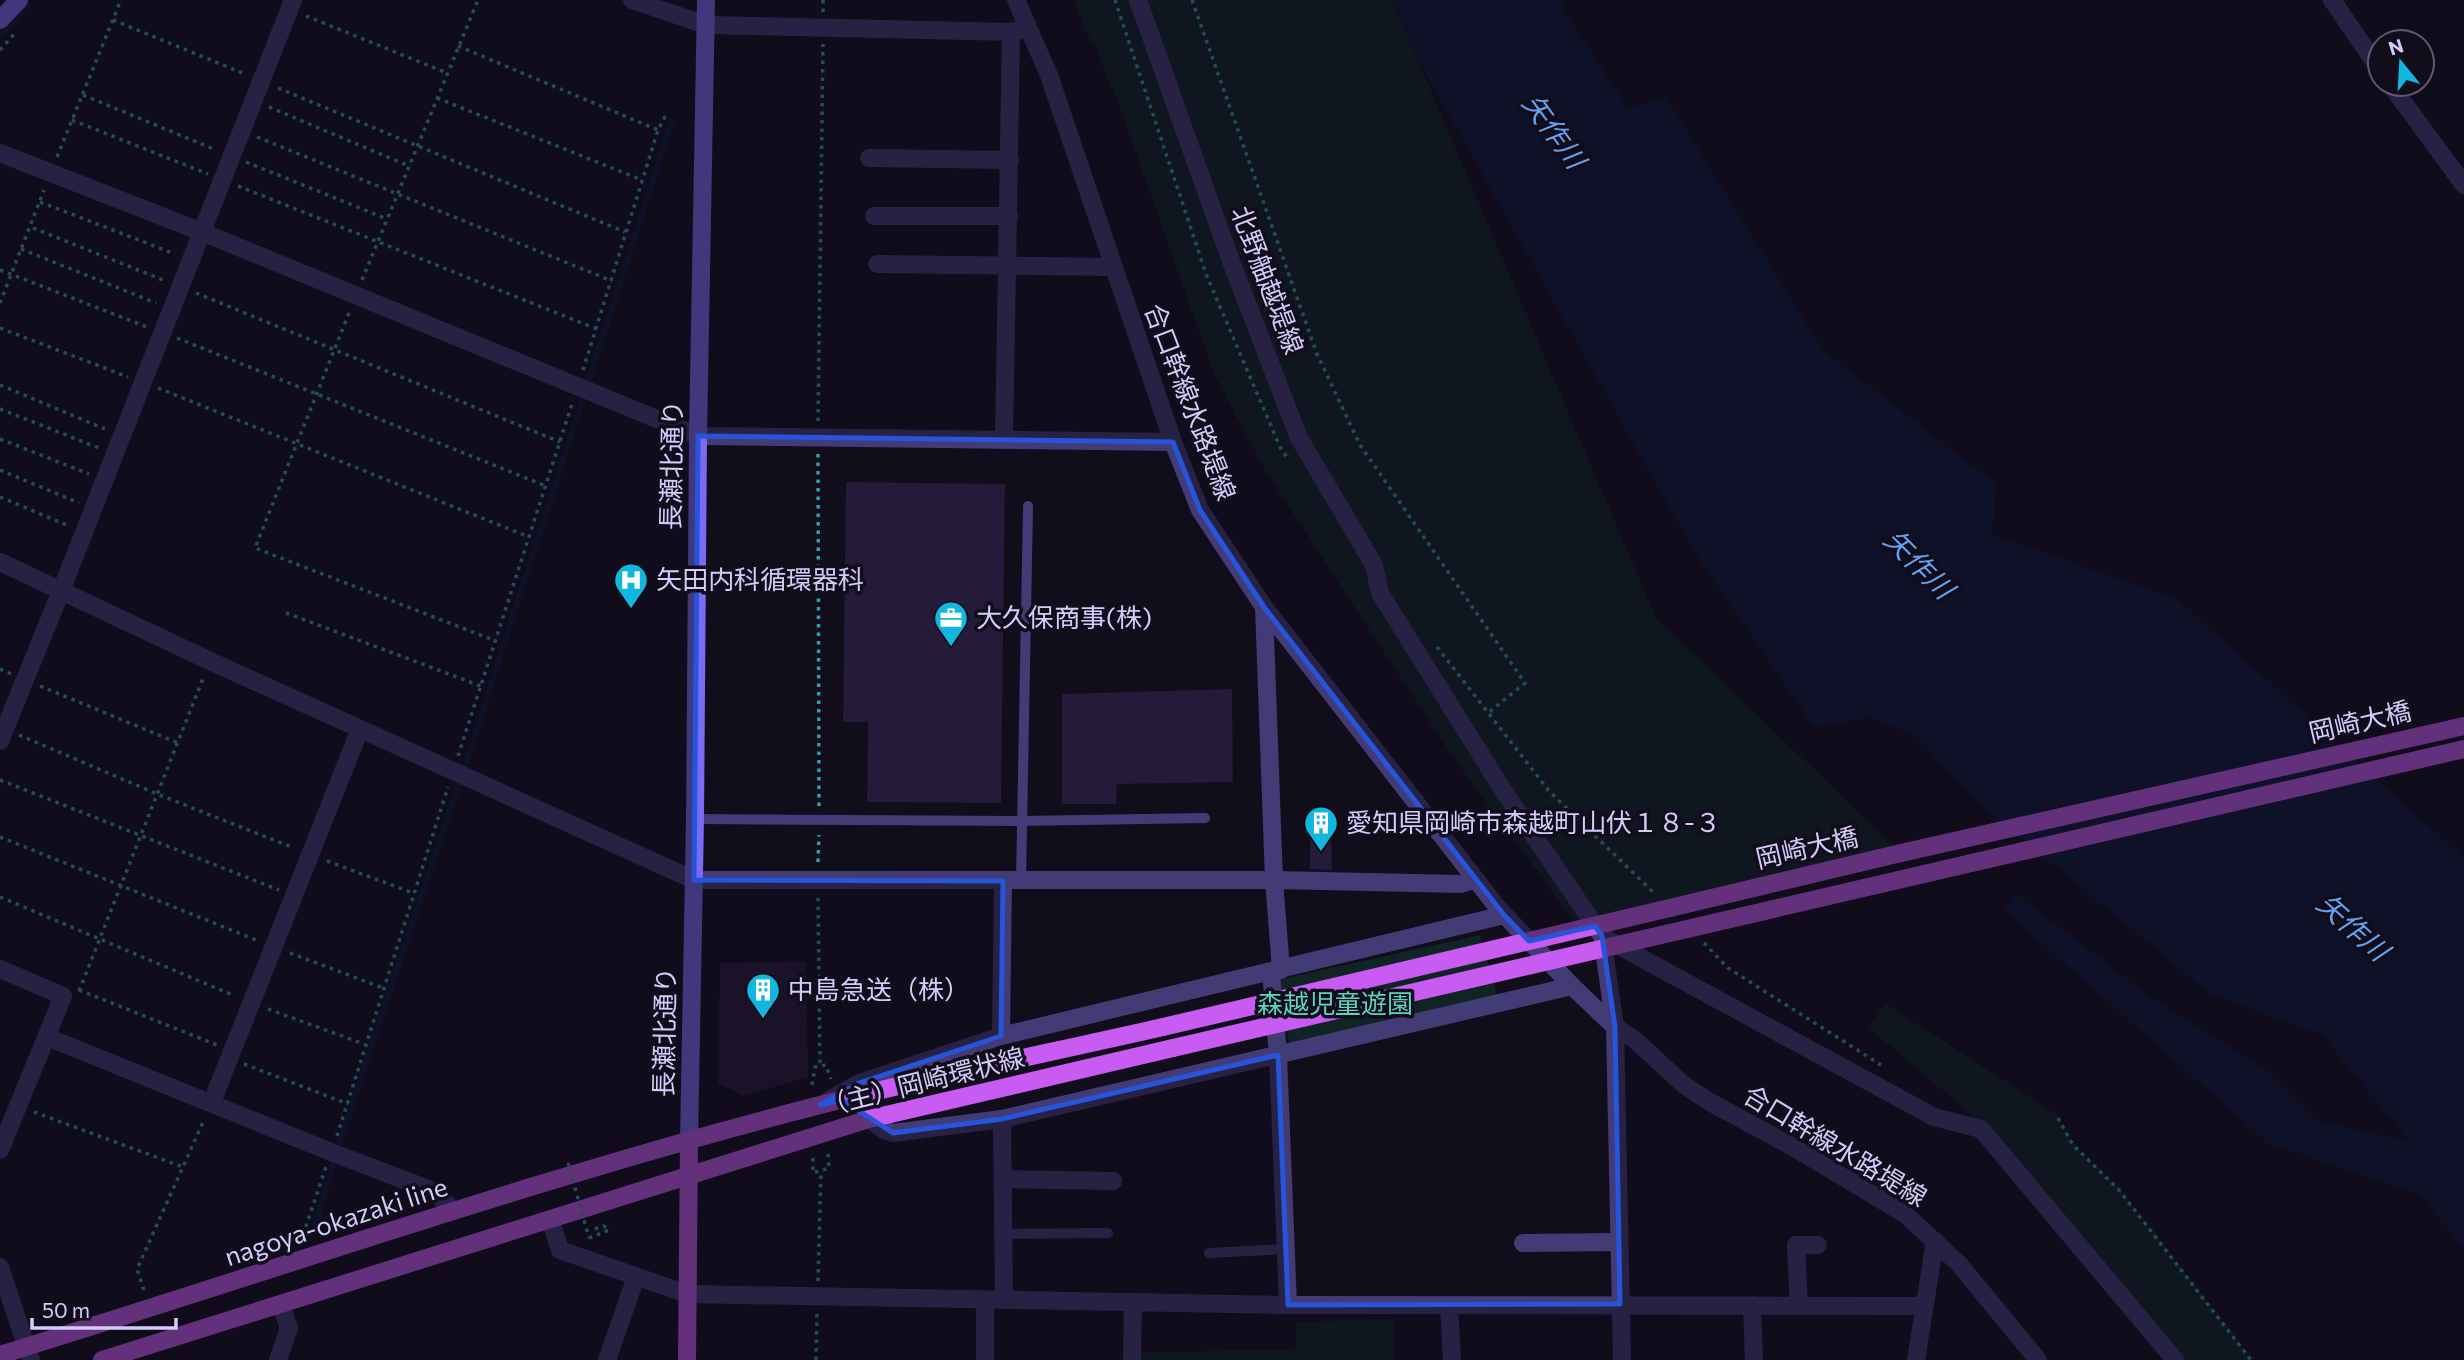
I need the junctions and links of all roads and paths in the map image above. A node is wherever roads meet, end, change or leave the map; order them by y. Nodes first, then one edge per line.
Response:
1 (19, 0) edge
2 (121, 0) edge
3 (478, 0) edge
4 (632, 0) edge
5 (706, 0) edge
6 (1016, 0) edge
7 (1138, 0) edge
8 (1192, 0) edge
9 (2332, 0) edge
10 (291, 5) edge
11 (0, 20) edge
12 (113, 20) junction
13 (706, 25) junction
14 (823, 27) junction
15 (1019, 30) junction
16 (458, 46) junction
17 (2366, 50) edge
18 (447, 74) junction
19 (261, 81) junction
20 (82, 95) junction
21 (437, 97) junction
22 (2400, 98) edge
23 (253, 101) junction
24 (667, 113) dead end
25 (72, 120) junction
26 (658, 130) junction
27 (242, 131) junction
28 (417, 146) junction
29 (0, 153) edge
30 (232, 156) junction
31 (869, 158) dead end
32 (1010, 160) junction
33 (409, 166) junction
34 (51, 174) junction
35 (222, 179) junction
36 (642, 180) junction
37 (2464, 185) edge
38 (397, 195) junction
39 (40, 202) junction
40 (874, 215) dead end
41 (1009, 216) junction
42 (387, 219) junction
43 (33, 228) dead end
44 (202, 232) junction
45 (625, 232) junction
46 (378, 242) junction
47 (21, 249) junction
48 (191, 260) junction
49 (877, 264) dead end
50 (1008, 266) junction
51 (1112, 267) junction
52 (0, 270) edge
53 (11, 275) junction
54 (612, 281) junction
55 (180, 287) junction
56 (356, 295) junction
57 (0, 303) edge
58 (172, 309) junction
59 (0, 328) edge
60 (597, 328) junction
61 (162, 332) junction
62 (334, 349) junction
63 (580, 379) dead end
64 (143, 383) junction
65 (0, 385) edge
66 (316, 394) junction
67 (572, 404) dead end
68 (0, 409) edge
69 (122, 436) junction
70 (698, 436) junction
71 (818, 438) junction
72 (0, 439) edge
73 (1004, 440) junction
74 (560, 442) junction
75 (1173, 442) junction
76 (296, 444) junction
77 (115, 455) junction
78 (0, 470) edge
79 (105, 480) junction
80 (546, 486) junction
81 (0, 497) edge
82 (1028, 506) dead end
83 (93, 509) junction
84 (84, 532) junction
85 (529, 537) junction
86 (0, 562) edge
87 (61, 591) junction
88 (1264, 607) junction
89 (286, 613) dead end
90 (1431, 639) dead end
91 (496, 641) junction
92 (210, 661) junction
93 (24, 680) junction
94 (481, 686) junction
95 (1488, 713) junction
96 (2464, 726) edge
97 (360, 729) junction
98 (3, 735) edge
99 (177, 743) junction
100 (2464, 749) edge
101 (454, 770) junction
102 (0, 780) edge
103 (820, 783) dead end
104 (158, 794) junction
105 (1205, 818) dead end
106 (695, 819) junction
107 (1021, 821) junction
108 (141, 835) junction
109 (0, 836) edge
110 (310, 854) junction
111 (1476, 879) junction
112 (694, 880) junction
113 (818, 880) junction
114 (1274, 880) junction
115 (1012, 881) junction
116 (121, 887) junction
117 (413, 893) junction
118 (294, 895) junction
119 (0, 897) edge
120 (1670, 908) junction
121 (1504, 915) junction
122 (1602, 936) junction
123 (1699, 938) dead end
124 (99, 940) junction
125 (272, 947) junction
126 (0, 969) edge
127 (1276, 971) junction
128 (1572, 986) junction
129 (383, 988) junction
130 (79, 990) junction
131 (75, 1001) dead end
132 (250, 1003) junction
133 (1163, 1027) joint
134 (1615, 1027) junction
135 (1001, 1036) junction
136 (47, 1037) junction
137 (365, 1044) junction
138 (1173, 1048) joint
139 (230, 1055) junction
140 (1278, 1055) junction
141 (820, 1065) junction
142 (1889, 1070) dead end
143 (831, 1079) dead end
144 (812, 1085) dead end
145 (212, 1102) junction
146 (348, 1105) junction
147 (820, 1105) junction
148 (19, 1106) junction
149 (2058, 1118) dead end
150 (869, 1119) junction
151 (1002, 1119) junction
152 (689, 1141) junction
153 (334, 1144) dead end
154 (0, 1150) edge
155 (828, 1153) dead end
156 (330, 1157) dead end
157 (813, 1157) dead end
158 (568, 1163) dead end
159 (183, 1167) junction
160 (821, 1171) junction
161 (689, 1177) junction
162 (1003, 1179) junction
163 (1113, 1181) dead end
164 (454, 1211) junction
165 (550, 1219) junction
166 (594, 1229) dead end
167 (1108, 1233) dead end
168 (1002, 1234) junction
169 (303, 1235) dead end
170 (1936, 1241) junction
171 (1618, 1242) junction
172 (1523, 1243) dead end
173 (1818, 1245) dead end
174 (1286, 1249) junction
175 (1209, 1253) dead end
176 (0, 1266) edge
177 (636, 1277) junction
178 (144, 1290) dead end
179 (687, 1294) junction
180 (818, 1297) junction
181 (985, 1300) junction
182 (1004, 1300) junction
183 (1133, 1301) junction
184 (1620, 1304) junction
185 (281, 1305) junction
186 (1288, 1305) junction
187 (1752, 1305) junction
188 (1799, 1305) junction
189 (1449, 1306) junction
190 (1924, 1306) junction
191 (29, 1353) edge
192 (0, 1355) edge
193 (102, 1360) edge
194 (278, 1360) edge
195 (607, 1360) edge
196 (687, 1360) edge
197 (816, 1360) edge
198 (985, 1360) edge
199 (1132, 1360) edge
200 (1452, 1360) edge
201 (1622, 1360) edge
202 (1754, 1360) edge
203 (1916, 1360) edge
204 (2038, 1360) edge
205 (2175, 1360) edge
206 (2250, 1360) edge

1 - 11 street
2 - 12 path
3 - 16 path
4 - 13 street
5 - 13 street, 長瀬北通り
6 - 15 street, 合口幹線水路堤線
7 - 122 street, 北野舳越堤線
8 - 95 path
9 - 17 street
10 - 18 path
10 - 19 street
12 - 19 path
12 - 20 path
13 - 14 street
13 - 70 street, 長瀬北通り
14 - 15 street
14 - 71 path
15 - 32 street
15 - 51 street, 合口幹線水路堤線
16 - 18 path
16 - 26 path
18 - 21 path
19 - 23 street
19 - 28 path
20 - 25 path
20 - 30 path
21 - 28 path
21 - 36 path
22 - 37 street
23 - 27 street
23 - 33 path
24 - 26 path
25 - 34 path
25 - 35 path
26 - 36 path
27 - 30 street
27 - 38 path
28 - 33 path
28 - 45 path
29 - 34 street
30 - 35 street
30 - 42 path
31 - 32 street
32 - 41 street
33 - 38 path
34 - 39 path
34 - 44 street
35 - 44 street
35 - 46 path
36 - 45 path
38 - 42 path
38 - 54 path
39 - 47 path
39 - 48 path
40 - 41 street
41 - 50 street
42 - 46 path
43 - 55 path
44 - 48 street
44 - 56 street
45 - 54 path
46 - 56 path
46 - 60 path
47 - 53 path
47 - 58 path
48 - 55 street
49 - 50 street
50 - 51 street
50 - 73 street
51 - 75 street, 合口幹線水路堤線
52 - 53 path
53 - 57 path
53 - 61 path
54 - 60 path
55 - 58 street
55 - 62 path
56 - 62 path
56 - 70 street
58 - 61 street
59 - 64 path
60 - 63 path
61 - 64 street
61 - 66 path
62 - 66 path
62 - 74 path
64 - 69 street
64 - 76 path
65 - 69 path
66 - 76 path
66 - 80 path
67 - 74 path
68 - 77 path
69 - 77 street
70 - 71 street
70 - 106 street, 長瀬北通り
71 - 73 street
71 - 103 path
72 - 79 path
73 - 75 street
74 - 80 path
75 - 88 street, 合口幹線水路堤線
76 - 85 path
76 - 91 path
77 - 79 street
78 - 83 path
79 - 83 street
80 - 85 path
81 - 84 path
82 - 107 lane
83 - 84 street
84 - 87 street
85 - 91 path
86 - 87 street
87 - 92 street
87 - 93 street
88 - 111 street, 合口幹線水路堤線
88 - 114 street
89 - 94 path
90 - 95 path
91 - 94 path
92 - 97 street
92 - 99 path
93 - 98 street
93 - 99 path
94 - 101 path
95 - 120 path
96 - 120 main road, 岡崎大橋
97 - 101 street
97 - 110 street
98 - 104 path
99 - 104 path
100 - 138 main road, 岡崎大橋, bridge
101 - 112 street
101 - 117 path
102 - 108 path
104 - 108 path
104 - 110 path
105 - 107 lane
106 - 107 lane
106 - 112 street, 長瀬北通り
107 - 115 lane
108 - 116 path
108 - 118 path
109 - 116 path
110 - 117 path
110 - 118 street
111 - 114 street
111 - 121 street, 合口幹線水路堤線
112 - 113 street
112 - 152 street, 長瀬北通り
113 - 115 street
113 - 141 path
114 - 115 street
114 - 127 street
115 - 135 street
116 - 124 path
116 - 125 path
117 - 129 path
118 - 125 street
119 - 124 path
120 - 133 main road, 岡崎大橋, bridge
121 - 127 street
121 - 128 street, 合口幹線水路堤線
122 - 134 street
122 - 205 street
123 - 142 path
124 - 130 path
124 - 132 path
125 - 129 path
125 - 132 street
126 - 136 street
127 - 135 street
127 - 140 street
128 - 134 street, 合口幹線水路堤線
128 - 140 street
129 - 137 path
130 - 131 path
130 - 139 path
132 - 137 path
132 - 139 street
133 - 147 main road, （主）岡崎環状線
134 - 170 street, 合口幹線水路堤線
134 - 171 street
135 - 147 street
136 - 145 street
136 - 148 street
137 - 146 path
138 - 150 main road, （主）岡崎環状線
139 - 145 street
139 - 146 path
140 - 151 street
140 - 174 street
141 - 143 path
141 - 144 path
145 - 159 path
145 - 164 street
146 - 153 path
147 - 152 main road, （主）岡崎環状線
148 - 154 street
148 - 159 path
149 - 206 path
150 - 151 street
150 - 161 main road, （主）岡崎環状線
151 - 162 street
152 - 161 main road
152 - 164 main road, nagoya-okazaki line
155 - 160 path
156 - 169 path
157 - 160 path
158 - 166 path, bridge
159 - 178 path
160 - 180 path
161 - 165 main road
161 - 179 main road
162 - 163 street
162 - 168 street
164 - 191 main road, nagoya-okazaki line
165 - 177 street
165 - 185 main road
167 - 168 lane
168 - 182 street
170 - 190 street
170 - 204 street, 合口幹線水路堤線
171 - 172 street
171 - 184 street
173 - 188 street
174 - 175 lane
174 - 186 street
176 - 191 street
177 - 179 street
177 - 195 street
179 - 180 street
179 - 196 main road
180 - 181 street
180 - 197 path
181 - 182 street
181 - 198 street
182 - 183 street
183 - 186 street
183 - 199 street
184 - 187 street
184 - 189 street
184 - 201 street
185 - 193 main road
185 - 194 street
186 - 189 street
187 - 188 street
187 - 202 street
188 - 190 street
189 - 200 street
190 - 203 street
191 - 192 main road, nagoya-okazaki line

